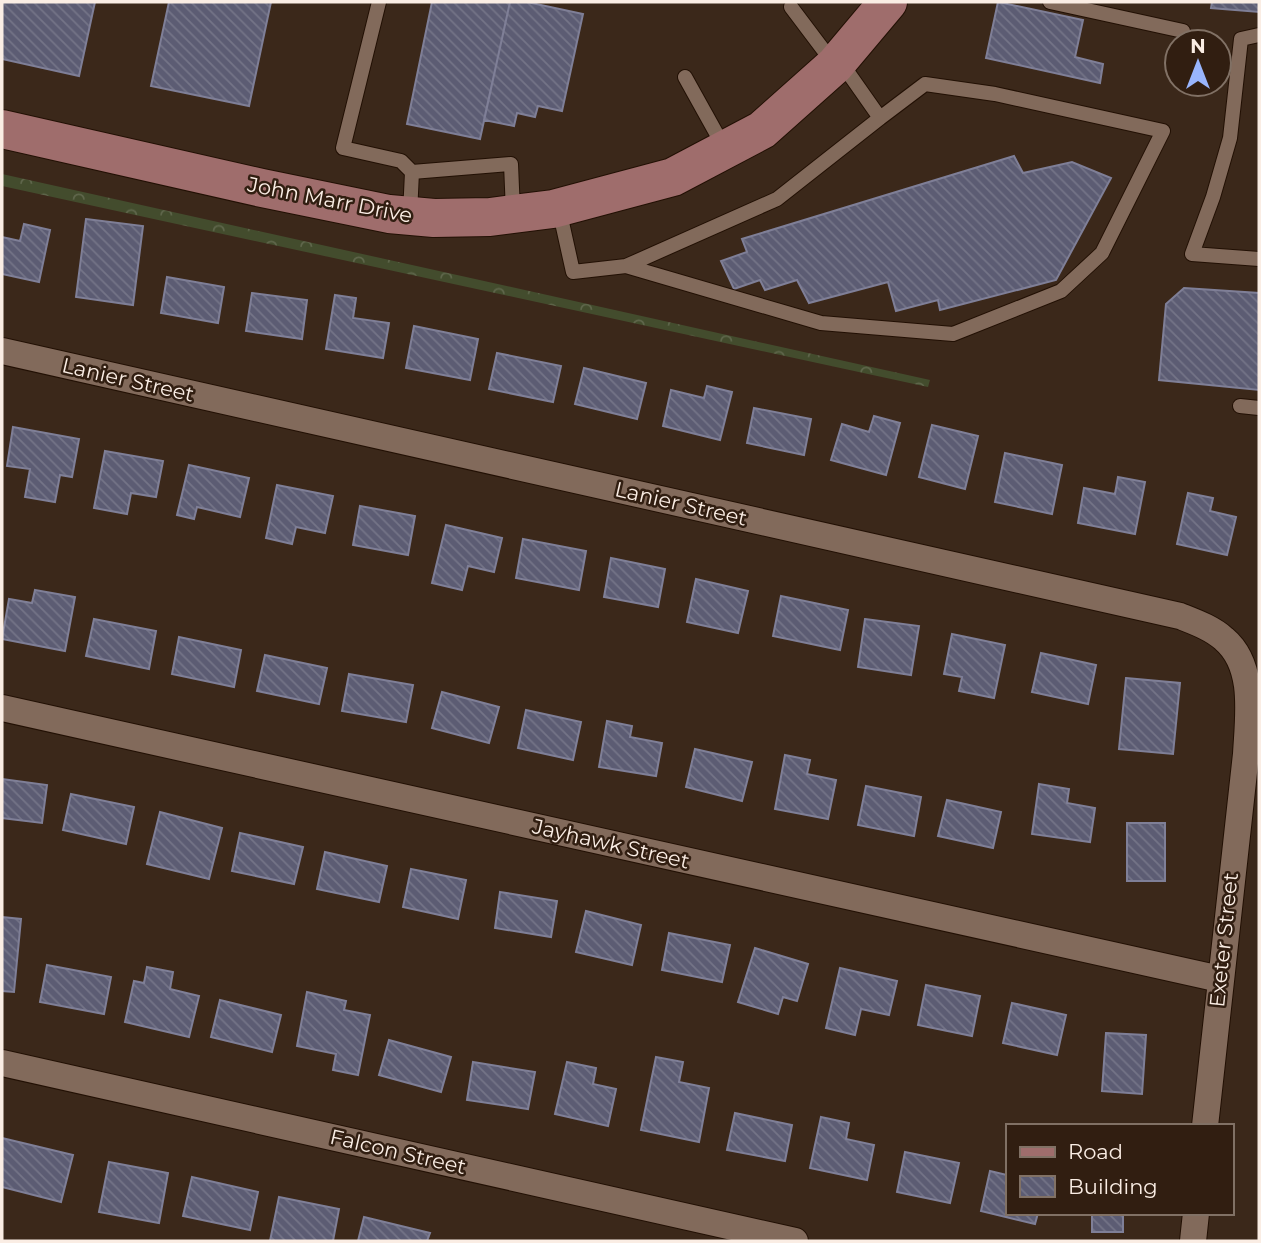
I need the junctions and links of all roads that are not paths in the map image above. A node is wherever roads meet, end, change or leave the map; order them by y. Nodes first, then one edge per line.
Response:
1 (379, 2) edge
2 (888, 2) edge
3 (1051, 2) edge
4 (791, 7) dead end
5 (1169, 28) edge
6 (1259, 35) edge
7 (837, 62) junction
8 (685, 77) dead end
9 (880, 118) junction
10 (2, 129) edge
11 (726, 149) junction
12 (412, 172) junction
13 (559, 208) junction
14 (513, 214) junction
15 (410, 216) junction
16 (1259, 259) edge
17 (626, 266) junction
18 (2, 351) edge
19 (1240, 406) dead end
20 (1259, 408) edge
21 (2, 708) edge
22 (1252, 755) edge
23 (1220, 979) junction
24 (2, 1063) edge
25 (1205, 1124) edge
26 (1196, 1215) edge
27 (795, 1241) edge
28 (1194, 1241) edge

1 - 12 lane
2 - 7 street, John Marr Drive
3 - 5 lane
4 - 7 lane
6 - 16 lane
7 - 9 lane
7 - 11 street, John Marr Drive
8 - 11 lane
9 - 17 lane
9 - 17 lane
10 - 15 street, John Marr Drive
11 - 13 street, John Marr Drive
12 - 14 lane
12 - 15 lane
13 - 14 street, John Marr Drive
13 - 17 lane
14 - 15 street, John Marr Drive
18 - 22 street, Lanier Street
19 - 20 lane
21 - 23 street, Jayhawk Street
22 - 23 street, Exeter Street
23 - 25 street, Exeter Street
24 - 27 street, Falcon Street
26 - 28 street

